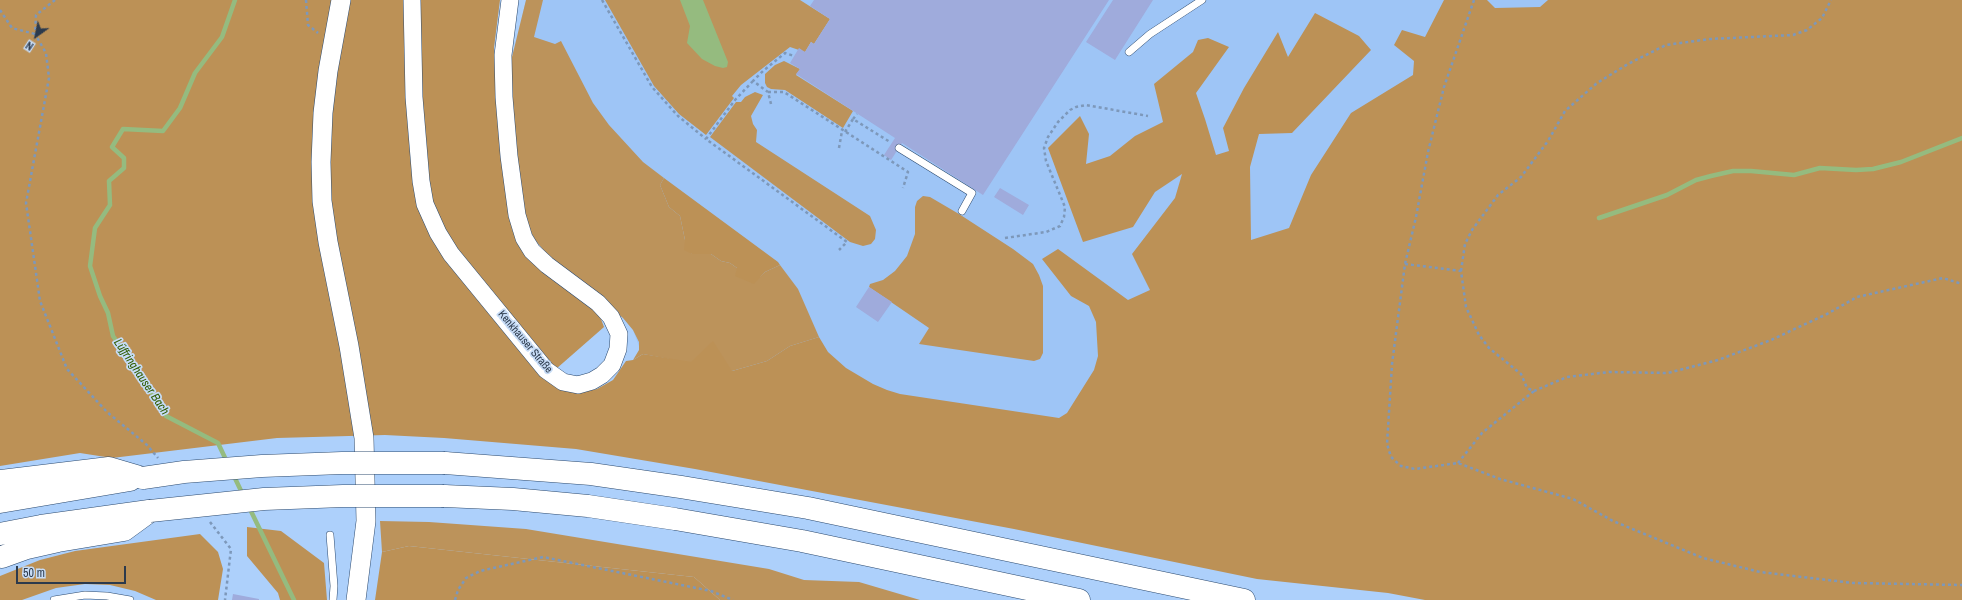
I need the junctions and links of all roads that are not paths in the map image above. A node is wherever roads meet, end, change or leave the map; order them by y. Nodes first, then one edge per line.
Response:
1 (341, 0) edge
2 (412, 0) edge
3 (510, 0) edge
4 (1202, 0) edge
5 (1128, 52) dead end
6 (899, 148) dead end
7 (962, 211) dead end
8 (143, 478) junction
9 (0, 481) edge
10 (0, 502) edge
11 (150, 511) junction
12 (0, 534) edge
13 (330, 535) dead end
14 (2, 557) dead end
15 (54, 600) edge
16 (130, 600) edge
17 (333, 600) edge
18 (356, 600) edge
19 (1079, 600) edge
20 (1244, 600) edge

1 - 18 main road
2 - 3 street, Kenkhauser Straße
4 - 5 lane
6 - 7 lane
8 - 9 highway
8 - 10 highway
8 - 20 highway, bridge
11 - 12 highway
11 - 14 highway
11 - 19 highway, bridge
13 - 17 lane
15 - 16 lane

